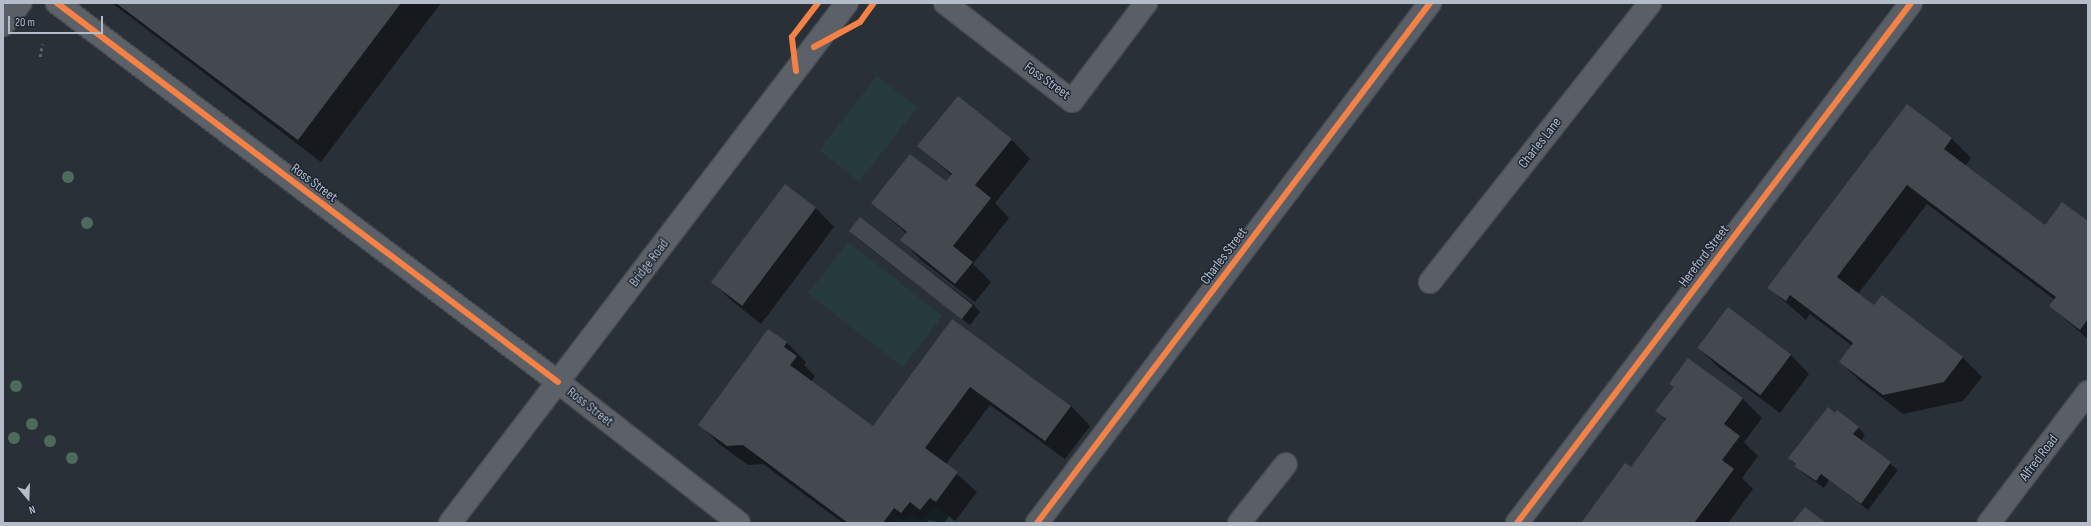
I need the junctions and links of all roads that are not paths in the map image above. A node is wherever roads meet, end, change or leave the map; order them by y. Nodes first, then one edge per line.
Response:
1 (20, 3) edge
2 (57, 3) edge
3 (847, 3) edge
4 (945, 3) edge
5 (1146, 3) edge
6 (1430, 3) edge
7 (1650, 3) edge
8 (1911, 3) edge
9 (3, 25) edge
10 (1430, 282) dead end
11 (558, 382) junction
12 (2088, 392) edge
13 (1286, 464) dead end
14 (450, 523) edge
15 (739, 523) edge
16 (1037, 523) edge
17 (1239, 523) edge
18 (1517, 523) edge
19 (1989, 523) edge

1 - 9 street
2 - 11 main road, Ross Street
3 - 11 main road, Bridge Road
4 - 5 street, Foss Street
6 - 16 street, Charles Street
7 - 10 street, Charles Lane
8 - 18 street, Hereford Street
11 - 14 main road, Bridge Road
11 - 15 main road, Ross Street
12 - 19 street, Alfred Road
13 - 17 street

